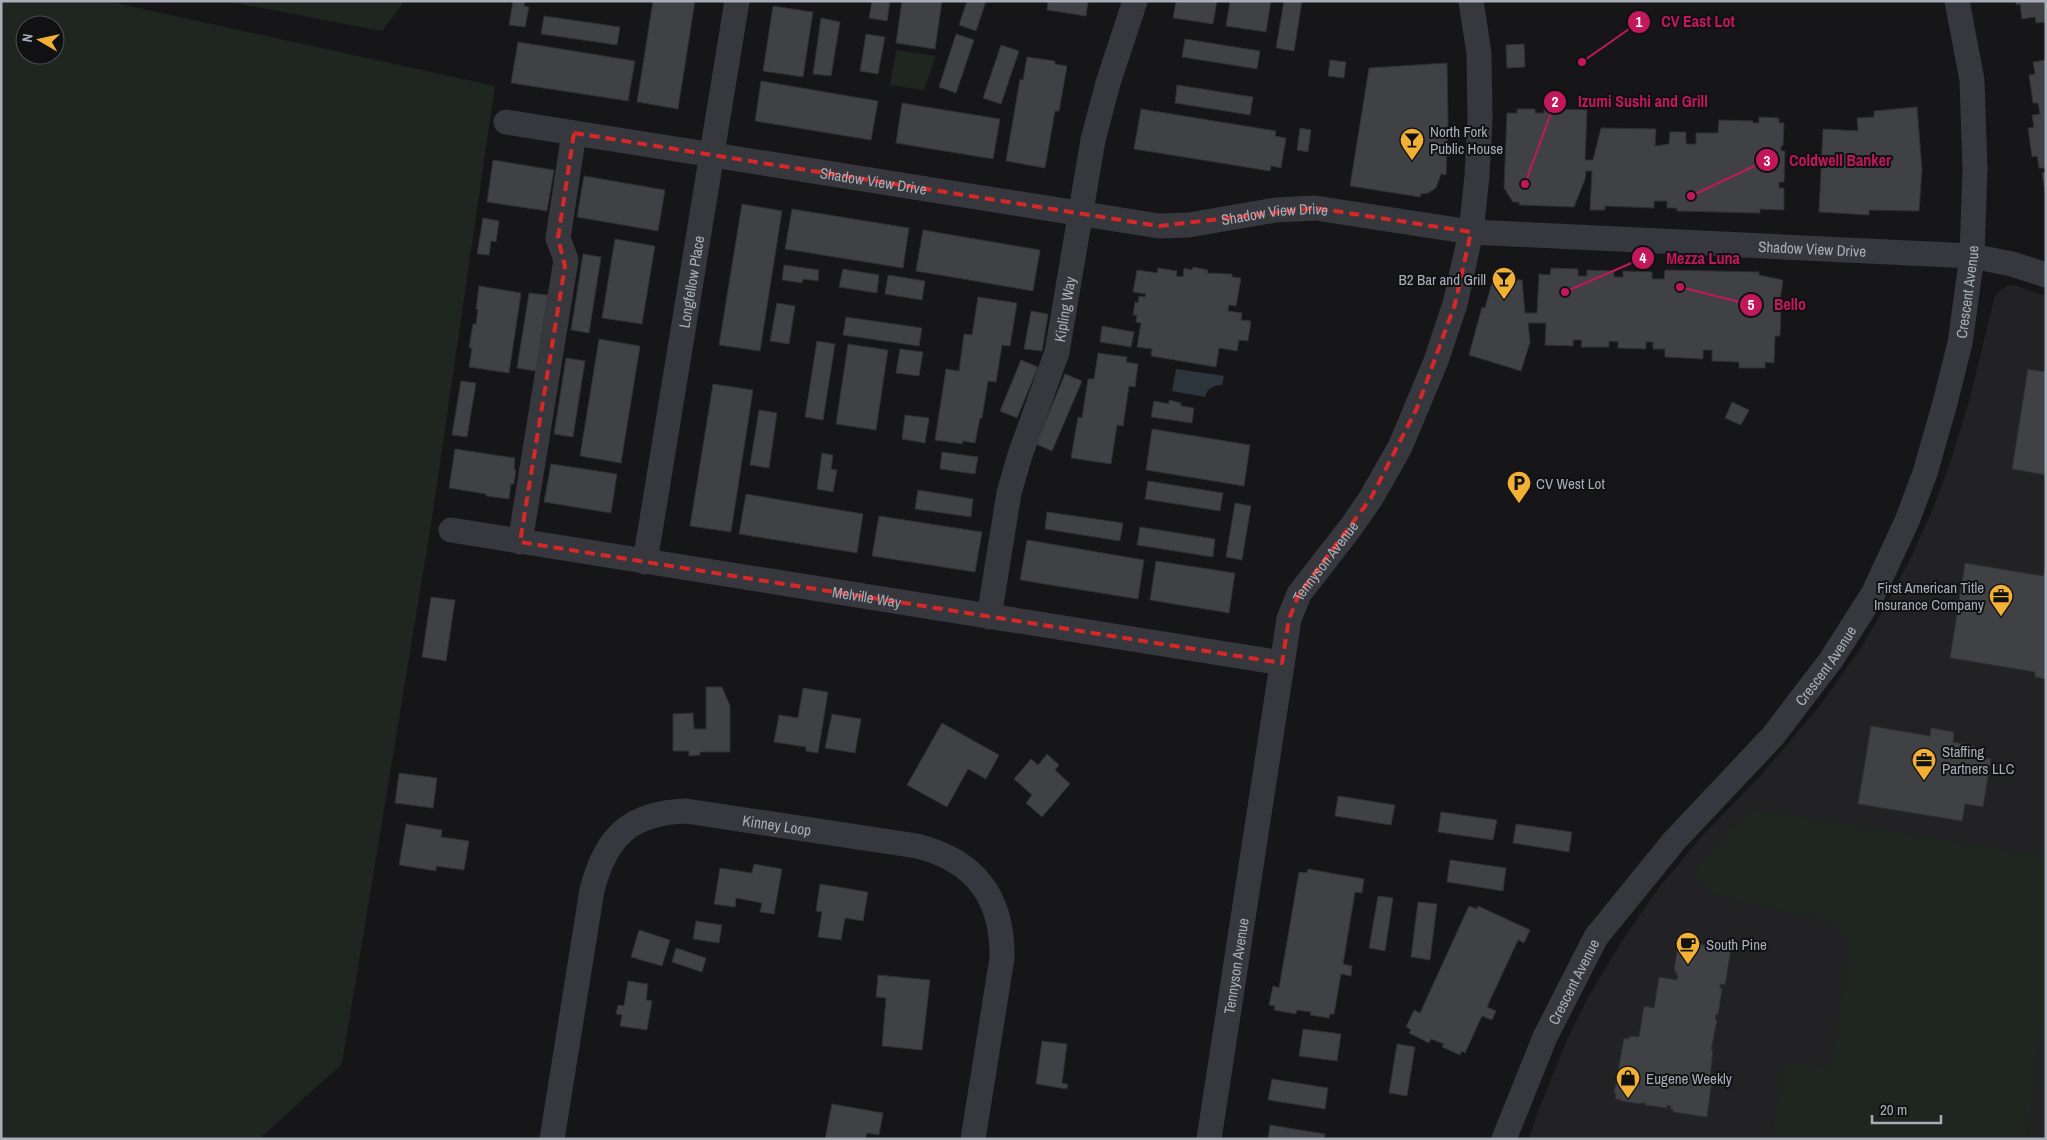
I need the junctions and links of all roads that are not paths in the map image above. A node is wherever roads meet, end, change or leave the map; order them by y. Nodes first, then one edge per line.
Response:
1 (737, 1) edge
2 (1135, 1) edge
3 (1471, 1) edge
4 (1957, 1) edge
5 (506, 122) dead end
6 (574, 133) junction
7 (712, 155) junction
8 (1080, 213) junction
9 (1472, 232) junction
10 (1972, 256) junction
11 (2046, 275) edge
12 (451, 530) dead end
13 (520, 542) junction
14 (645, 562) junction
15 (989, 617) junction
16 (1282, 663) junction
17 (552, 1139) edge
18 (973, 1139) edge
19 (1209, 1139) edge
20 (1504, 1139) edge

1 - 7 street, Longfellow Place
2 - 8 street, Kipling Way
3 - 9 street, Tennyson Avenue
4 - 10 street, Crescent Avenue
5 - 6 street, Shadow View Drive
6 - 7 street, Shadow View Drive
6 - 13 street
7 - 8 street, Shadow View Drive
7 - 14 street, Longfellow Place
8 - 9 street, Shadow View Drive
8 - 15 street, Kipling Way
9 - 10 street, Shadow View Drive
9 - 16 street, Tennyson Avenue
10 - 11 street, Shadow View Drive
10 - 20 street, Crescent Avenue
12 - 13 street, Melville Way
13 - 14 street, Melville Way
14 - 15 street, Melville Way
15 - 16 street, Melville Way
16 - 19 street, Tennyson Avenue
17 - 18 street, Kinney Loop

